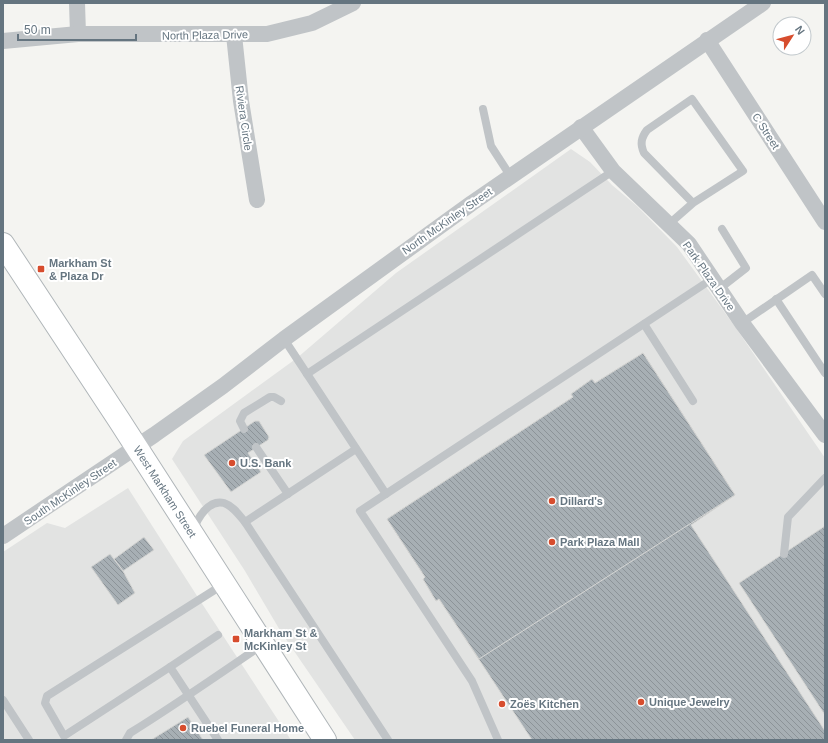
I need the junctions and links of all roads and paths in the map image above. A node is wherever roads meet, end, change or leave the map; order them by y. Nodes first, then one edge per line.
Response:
1 (76, 3) edge
2 (353, 3) edge
3 (763, 3) edge
4 (78, 34) junction
5 (234, 35) junction
6 (707, 40) junction
7 (3, 41) edge
8 (483, 109) dead end
9 (581, 127) junction
10 (613, 171) junction
11 (512, 177) junction
12 (256, 200) dead end
13 (693, 203) junction
14 (825, 222) edge
15 (669, 224) junction
16 (722, 229) dead end
17 (3, 244) edge
18 (716, 284) junction
19 (825, 294) edge
20 (776, 299) junction
21 (742, 323) junction
22 (644, 324) junction
23 (284, 338) junction
24 (825, 373) edge
25 (307, 374) junction
26 (281, 401) dead end
27 (693, 402) dead end
28 (244, 429) dead end
29 (825, 435) edge
30 (136, 447) junction
31 (256, 447) dead end
32 (356, 449) junction
33 (825, 478) edge
34 (288, 494) junction
35 (386, 494) junction
36 (245, 522) junction
37 (3, 536) edge
38 (194, 539) junction
39 (784, 554) dead end
40 (224, 584) junction
41 (218, 635) dead end
42 (264, 644) junction
43 (170, 667) junction
44 (189, 696) junction
45 (3, 700) edge
46 (66, 738) edge
47 (321, 739) edge
48 (497, 739) edge
49 (29, 740) edge
50 (126, 740) edge
51 (218, 740) edge
52 (388, 740) edge

1 - 4 street
2 - 5 street, North Plaza Drive
3 - 6 street, North McKinley Street
4 - 5 street, North Plaza Drive
4 - 7 street, North Plaza Drive
5 - 12 street, Riviera Circle
6 - 9 street, North McKinley Street
6 - 14 street, C Street
8 - 11 lane
9 - 10 street, Park Plaza Drive
9 - 11 street, North McKinley Street
10 - 15 street, Park Plaza Drive
10 - 25 lane
11 - 23 street, North McKinley Street
13 - 13 lane
13 - 15 lane
15 - 18 street, Park Plaza Drive
16 - 18 lane
17 - 30 main road, West Markham Street
18 - 21 street, Park Plaza Drive
18 - 22 lane
19 - 20 lane
20 - 21 lane
20 - 24 lane
21 - 29 street, Park Plaza Drive
22 - 27 lane
22 - 35 lane
23 - 25 lane
23 - 30 street, North McKinley Street
25 - 32 lane
26 - 28 lane
30 - 37 street, South McKinley Street
30 - 38 main road, West Markham Street
31 - 34 lane
32 - 34 lane
32 - 35 lane
33 - 39 lane
34 - 36 lane
35 - 48 lane
36 - 38 lane
36 - 52 lane
38 - 40 main road, West Markham Street
40 - 42 main road, West Markham Street
40 - 46 lane
41 - 43 lane
42 - 44 lane
42 - 47 main road, West Markham Street
43 - 44 lane
43 - 46 lane
44 - 50 lane
44 - 51 lane
45 - 49 lane

